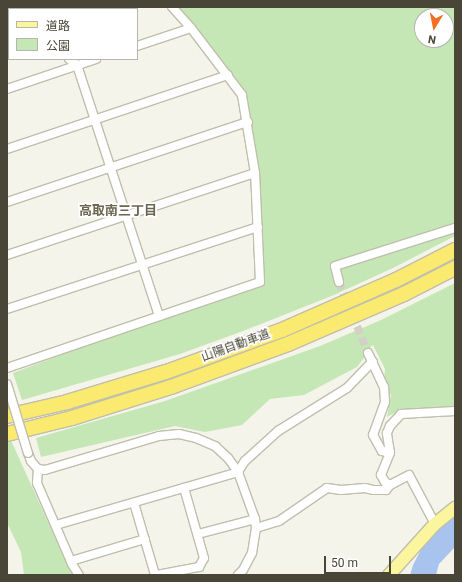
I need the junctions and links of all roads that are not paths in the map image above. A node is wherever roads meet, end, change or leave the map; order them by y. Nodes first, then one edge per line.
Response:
1 (172, 7) edge
2 (191, 28) junction
3 (138, 46) edge
4 (70, 60) edge
5 (93, 60) edge
6 (77, 65) junction
7 (228, 75) junction
8 (7, 89) edge
9 (95, 120) junction
10 (248, 122) junction
11 (7, 149) edge
12 (110, 168) junction
13 (255, 174) junction
14 (7, 202) edge
15 (126, 216) junction
16 (258, 227) junction
17 (455, 228) edge
18 (455, 250) edge
19 (7, 255) edge
20 (143, 264) junction
21 (455, 268) edge
22 (339, 282) tunnel mouth
23 (7, 309) edge
24 (159, 316) junction
25 (368, 353) tunnel mouth
26 (373, 361) junction
27 (7, 368) edge
28 (7, 384) edge
29 (455, 411) edge
30 (7, 416) edge
31 (7, 434) edge
32 (390, 453) junction
33 (38, 469) junction
34 (238, 472) junction
35 (390, 485) junction
36 (184, 488) junction
37 (134, 502) junction
38 (455, 508) edge
39 (255, 519) junction
40 (434, 524) junction
41 (56, 525) junction
42 (256, 528) junction
43 (198, 534) junction
44 (144, 539) junction
45 (71, 560) junction
46 (79, 575) edge
47 (156, 575) edge
48 (238, 575) edge
49 (389, 575) edge

1 - 2 street
2 - 3 street
2 - 7 street
4 - 6 street
5 - 6 street
6 - 8 street
6 - 9 street
7 - 9 street
7 - 10 street
9 - 11 street
9 - 12 street
10 - 12 street
10 - 13 street
12 - 14 street
12 - 15 street
13 - 15 street
13 - 16 street
15 - 19 street
15 - 20 street
16 - 20 street
16 - 24 street
17 - 22 street
18 - 30 highway, 山陽自動車道
20 - 23 street
20 - 24 street
21 - 31 highway, 山陽自動車道
24 - 27 street
25 - 26 street
26 - 32 street
26 - 34 street
28 - 33 street, bridge
29 - 32 street
32 - 35 street
33 - 34 street
33 - 41 street
34 - 36 street
34 - 39 street
35 - 40 street
35 - 42 street
36 - 37 street
36 - 43 street
37 - 41 street
37 - 44 street
38 - 40 main road
39 - 42 street
39 - 43 street
40 - 49 main road
41 - 45 street
42 - 48 street
43 - 47 street
44 - 45 street
44 - 47 street
45 - 46 street

